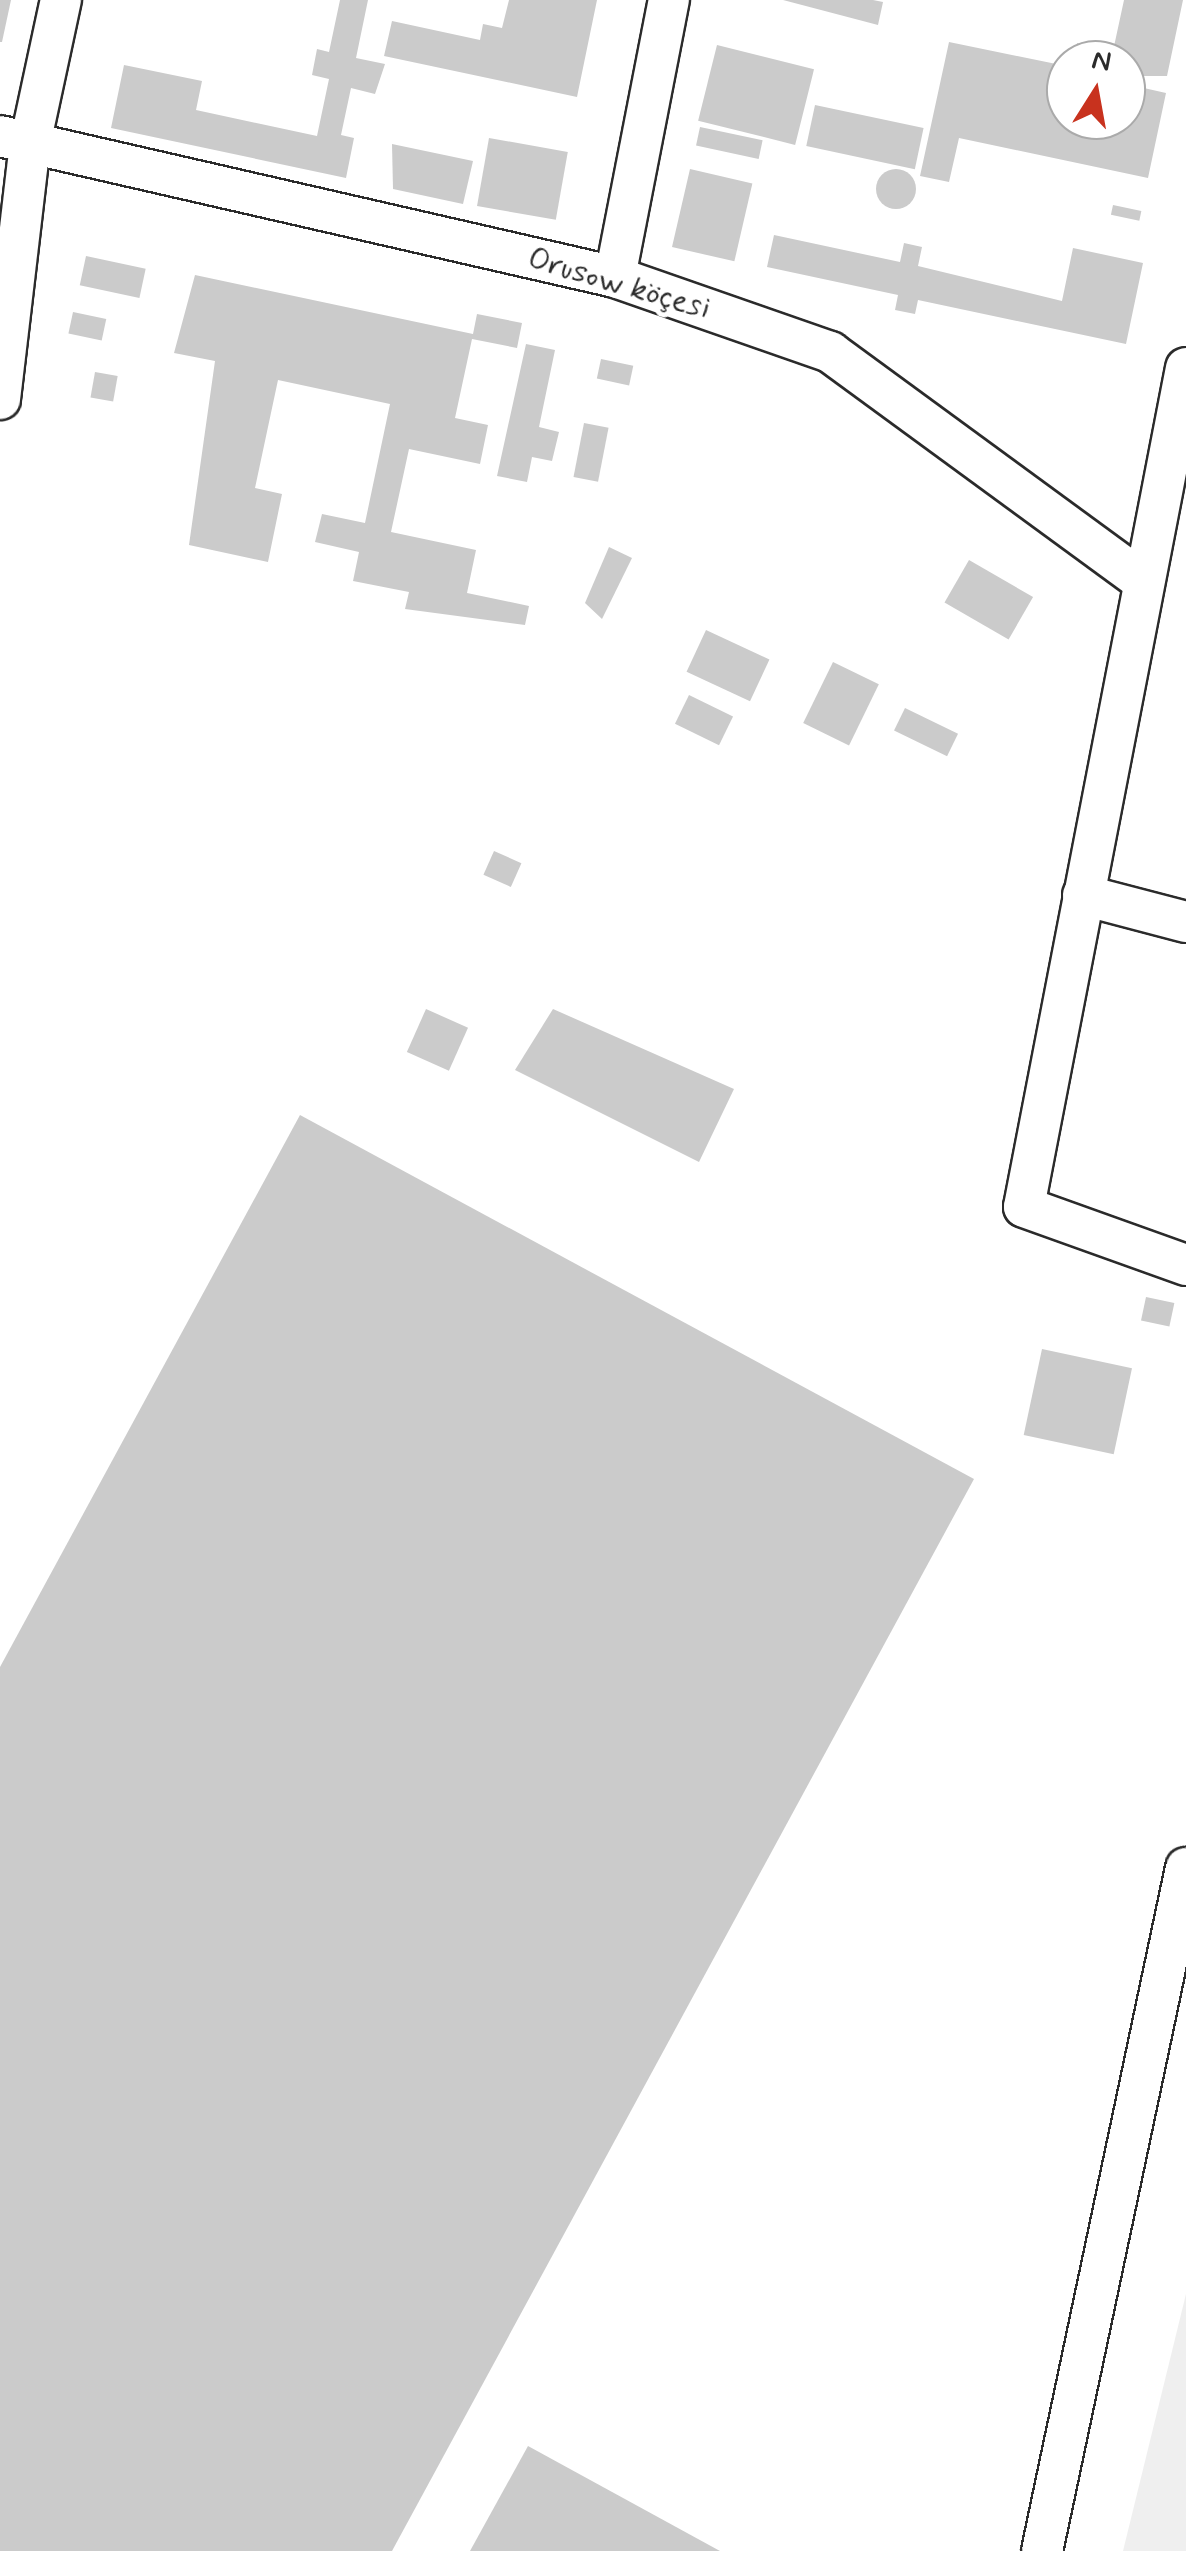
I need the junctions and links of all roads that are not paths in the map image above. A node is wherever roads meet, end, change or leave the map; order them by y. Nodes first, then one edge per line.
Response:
1 (62, 0) edge
2 (669, 0) edge
3 (15, 140) edge
4 (615, 276) junction
5 (1184, 380) edge
6 (0, 399) edge
7 (1140, 579) junction
8 (1083, 895) junction
9 (1186, 922) edge
10 (1186, 1265) edge
11 (1186, 1868) edge
12 (1042, 2551) edge

1 - 3 street
2 - 4 street
3 - 4 street, Orusow köçesi
3 - 6 street
4 - 7 street, Orusow köçesi
5 - 7 street
7 - 8 street
8 - 9 street
8 - 10 street
11 - 12 street

